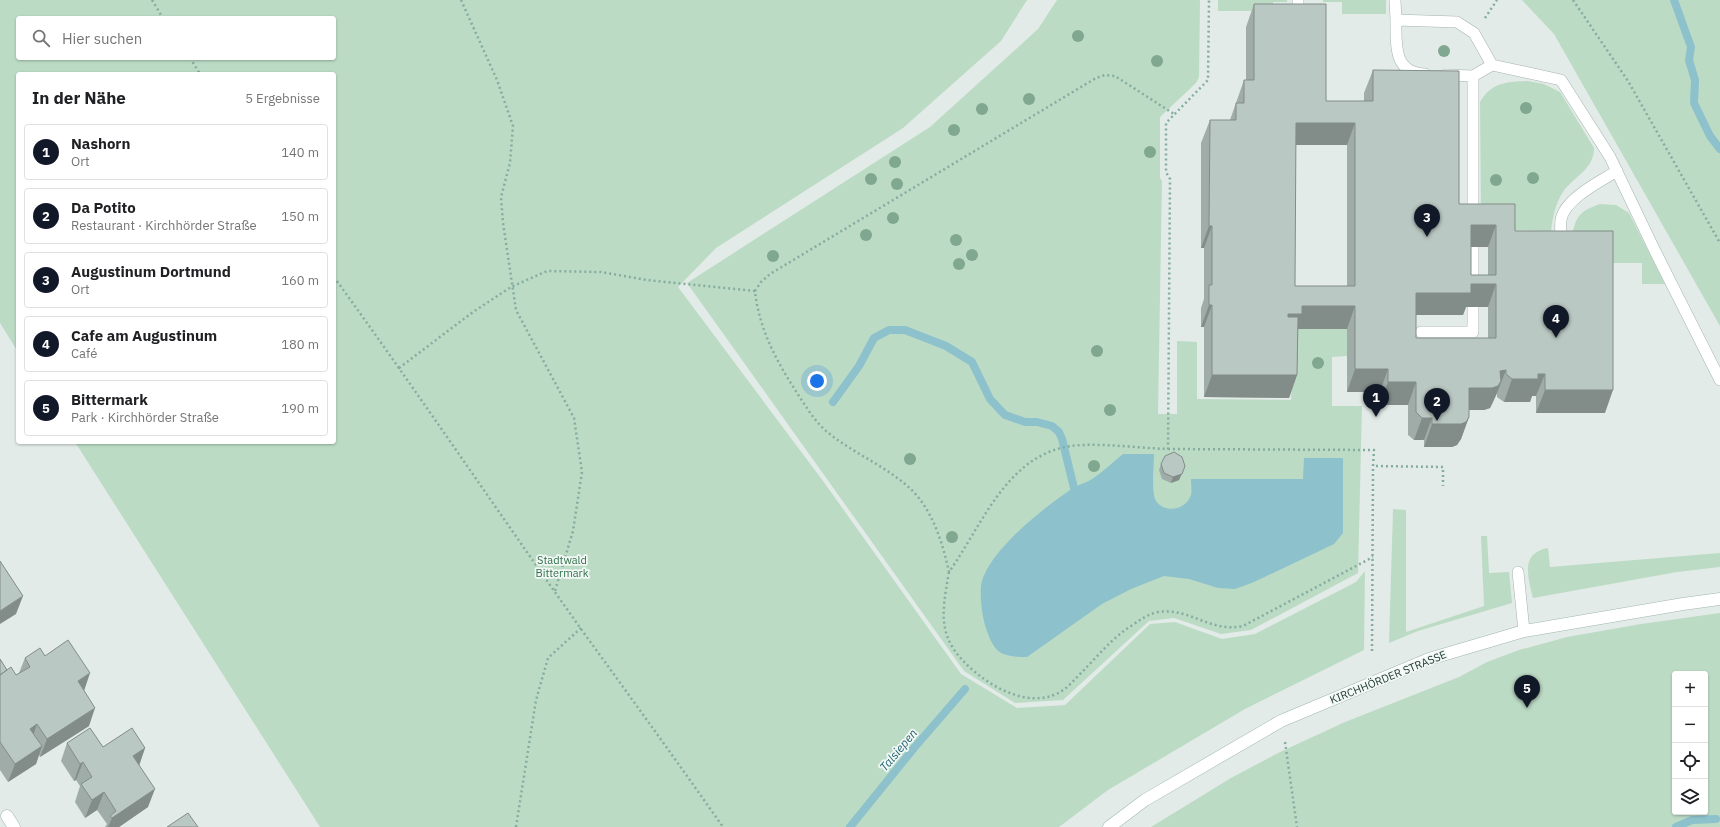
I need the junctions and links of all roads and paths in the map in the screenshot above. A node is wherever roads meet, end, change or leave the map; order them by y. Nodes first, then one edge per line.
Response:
1 (152, 0) edge
2 (461, 0) edge
3 (1209, 0) edge
4 (1298, 0) edge
5 (1395, 0) edge
6 (1573, 0) edge
7 (163, 16) edge
8 (1396, 20) junction
9 (1298, 21) edge
10 (191, 60) edge
11 (1492, 65) junction
12 (199, 72) edge
13 (1473, 76) junction
14 (1174, 114) junction
15 (1617, 171) junction
16 (1720, 242) edge
17 (1561, 246) edge
18 (336, 280) edge
19 (512, 287) junction
20 (755, 291) junction
21 (1421, 332) dead end
22 (400, 368) junction
23 (1720, 380) edge
24 (1168, 449) junction
25 (1374, 466) junction
26 (1443, 486) dead end
27 (1373, 557) junction
28 (950, 572) junction
29 (1518, 572) dead end
30 (555, 591) junction
31 (1720, 599) edge
32 (581, 628) junction
33 (1524, 631) junction
34 (1372, 652) dead end
35 (1285, 741) dead end
36 (7, 816) dead end
37 (14, 827) edge
38 (516, 827) edge
39 (723, 827) edge
40 (1109, 827) edge
41 (1297, 827) edge

1 - 7 path
2 - 19 path
3 - 14 path
4 - 9 lane
5 - 8 lane
6 - 16 path
8 - 11 lane
8 - 13 lane
10 - 12 path
11 - 13 lane
11 - 15 lane
13 - 21 lane
14 - 20 path
14 - 24 path
15 - 17 lane
15 - 23 lane
18 - 22 path
19 - 20 path
19 - 22 path
19 - 30 path
20 - 28 path
22 - 30 path
24 - 25 path
24 - 28 path
25 - 26 path
25 - 27 path
27 - 28 path
27 - 34 path
29 - 33 lane
30 - 32 path
31 - 33 main road, KIRCHHÖRDER STRASSE
32 - 38 path
32 - 39 path
33 - 40 main road, KIRCHHÖRDER STRASSE
35 - 41 path
36 - 37 main road

